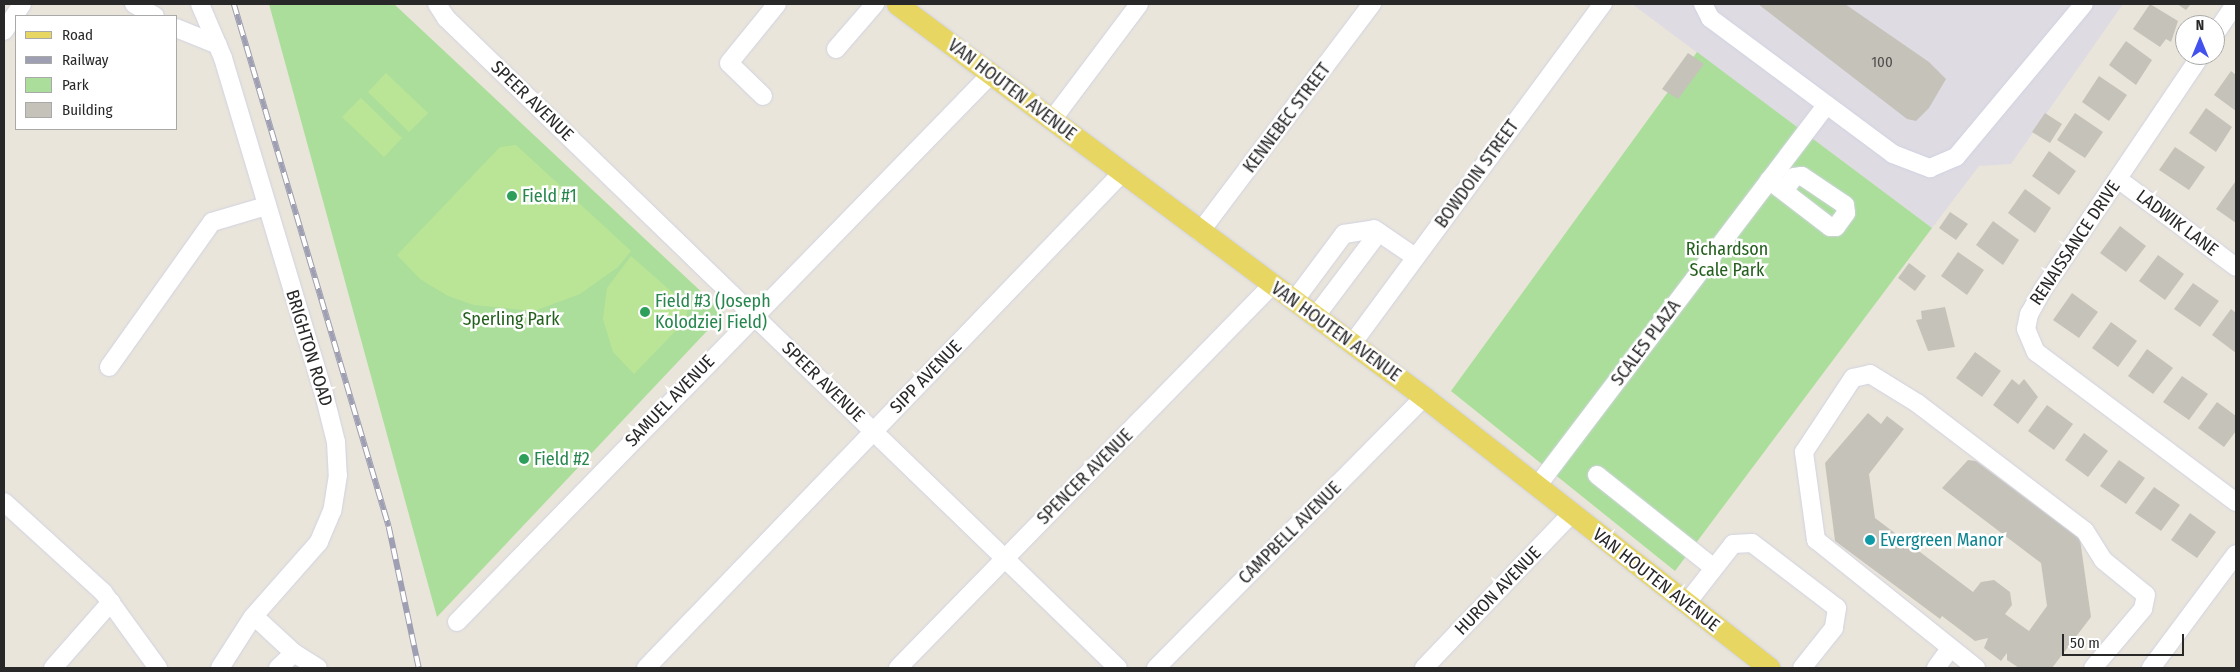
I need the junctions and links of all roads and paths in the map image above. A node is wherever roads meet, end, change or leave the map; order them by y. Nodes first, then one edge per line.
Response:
1 (22, 4) edge
2 (134, 4) edge
3 (200, 4) edge
4 (437, 4) edge
5 (778, 4) edge
6 (875, 4) edge
7 (1138, 4) edge
8 (1372, 4) edge
9 (1703, 4) edge
10 (2084, 4) edge
11 (2235, 4) edge
12 (901, 5) edge
13 (1599, 5) edge
14 (153, 15) edge
15 (2225, 19) edge
16 (178, 29) edge
17 (4, 31) edge
18 (218, 45) junction
19 (836, 49) dead end
20 (2194, 65) edge
21 (991, 74) junction
22 (763, 96) dead end
23 (1826, 105) junction
24 (1052, 120) junction
25 (1122, 173) junction
26 (2118, 179) junction
27 (1769, 180) junction
28 (1785, 190) dead end
29 (266, 206) junction
30 (1200, 232) junction
31 (1379, 232) junction
32 (1415, 258) junction
33 (2236, 267) edge
34 (1272, 285) junction
35 (1294, 301) junction
36 (752, 315) junction
37 (1315, 317) junction
38 (1352, 344) junction
39 (109, 367) dead end
40 (1424, 397) junction
41 (874, 431) junction
42 (1597, 475) dead end
43 (1538, 486) junction
44 (4, 502) edge
45 (2236, 502) edge
46 (1572, 514) junction
47 (2236, 554) edge
48 (1005, 558) junction
49 (1714, 568) junction
50 (111, 602) junction
51 (1686, 604) junction
52 (254, 616) junction
53 (457, 622) dead end
54 (1950, 650) junction
55 (294, 653) junction
56 (53, 668) edge
57 (158, 668) edge
58 (220, 668) edge
59 (278, 668) edge
60 (318, 668) edge
61 (646, 668) edge
62 (898, 668) edge
63 (1118, 668) edge
64 (1156, 668) edge
65 (1424, 668) edge
66 (1769, 668) edge
67 (1802, 668) edge
68 (1936, 668) edge
69 (1976, 668) edge
70 (2093, 668) edge
71 (2151, 668) edge

1 - 17 street
2 - 14 street
3 - 18 street, BRIGHTON ROAD
4 - 36 street, SPEER AVENUE
5 - 22 street
6 - 19 street
7 - 24 street
8 - 30 street, KENNEBEC STREET
9 - 23 street
10 - 23 street
11 - 15 street
12 - 21 main road, VAN HOUTEN AVENUE
13 - 32 street, BOWDOIN STREET
16 - 18 street
18 - 29 street, BRIGHTON ROAD
20 - 26 street, RENAISSANCE DRIVE
21 - 24 main road, VAN HOUTEN AVENUE
21 - 36 street, SAMUEL AVENUE
23 - 27 street, SCALES PLAZA
24 - 25 main road, VAN HOUTEN AVENUE
25 - 30 main road, VAN HOUTEN AVENUE
25 - 41 street, SIPP AVENUE
26 - 33 street, LADWIK LANE
26 - 45 street, RENAISSANCE DRIVE
27 - 28 street
27 - 43 street, SCALES PLAZA
29 - 39 street
29 - 52 street, BRIGHTON ROAD
30 - 34 main road, VAN HOUTEN AVENUE
31 - 32 street
31 - 35 street
31 - 37 street
32 - 38 street, BOWDOIN STREET
34 - 35 main road, VAN HOUTEN AVENUE
34 - 48 street, SPENCER AVENUE
35 - 37 main road, VAN HOUTEN AVENUE
36 - 41 street, SPEER AVENUE
36 - 53 street, SAMUEL AVENUE
37 - 38 main road, VAN HOUTEN AVENUE
38 - 40 main road, VAN HOUTEN AVENUE
40 - 43 main road, VAN HOUTEN AVENUE
40 - 64 street, CAMPBELL AVENUE
41 - 48 street, SPEER AVENUE
41 - 61 street, SIPP AVENUE
42 - 49 street
43 - 46 main road, VAN HOUTEN AVENUE
44 - 50 street
46 - 51 main road, VAN HOUTEN AVENUE
46 - 65 street, HURON AVENUE
47 - 71 street
48 - 62 street, SPENCER AVENUE
48 - 63 street, SPEER AVENUE
49 - 51 street
49 - 67 street
50 - 56 street
50 - 57 street
51 - 66 main road, VAN HOUTEN AVENUE
52 - 55 street
52 - 58 street, BRIGHTON ROAD
54 - 68 street
54 - 69 street
54 - 70 street
55 - 59 street
55 - 60 street

